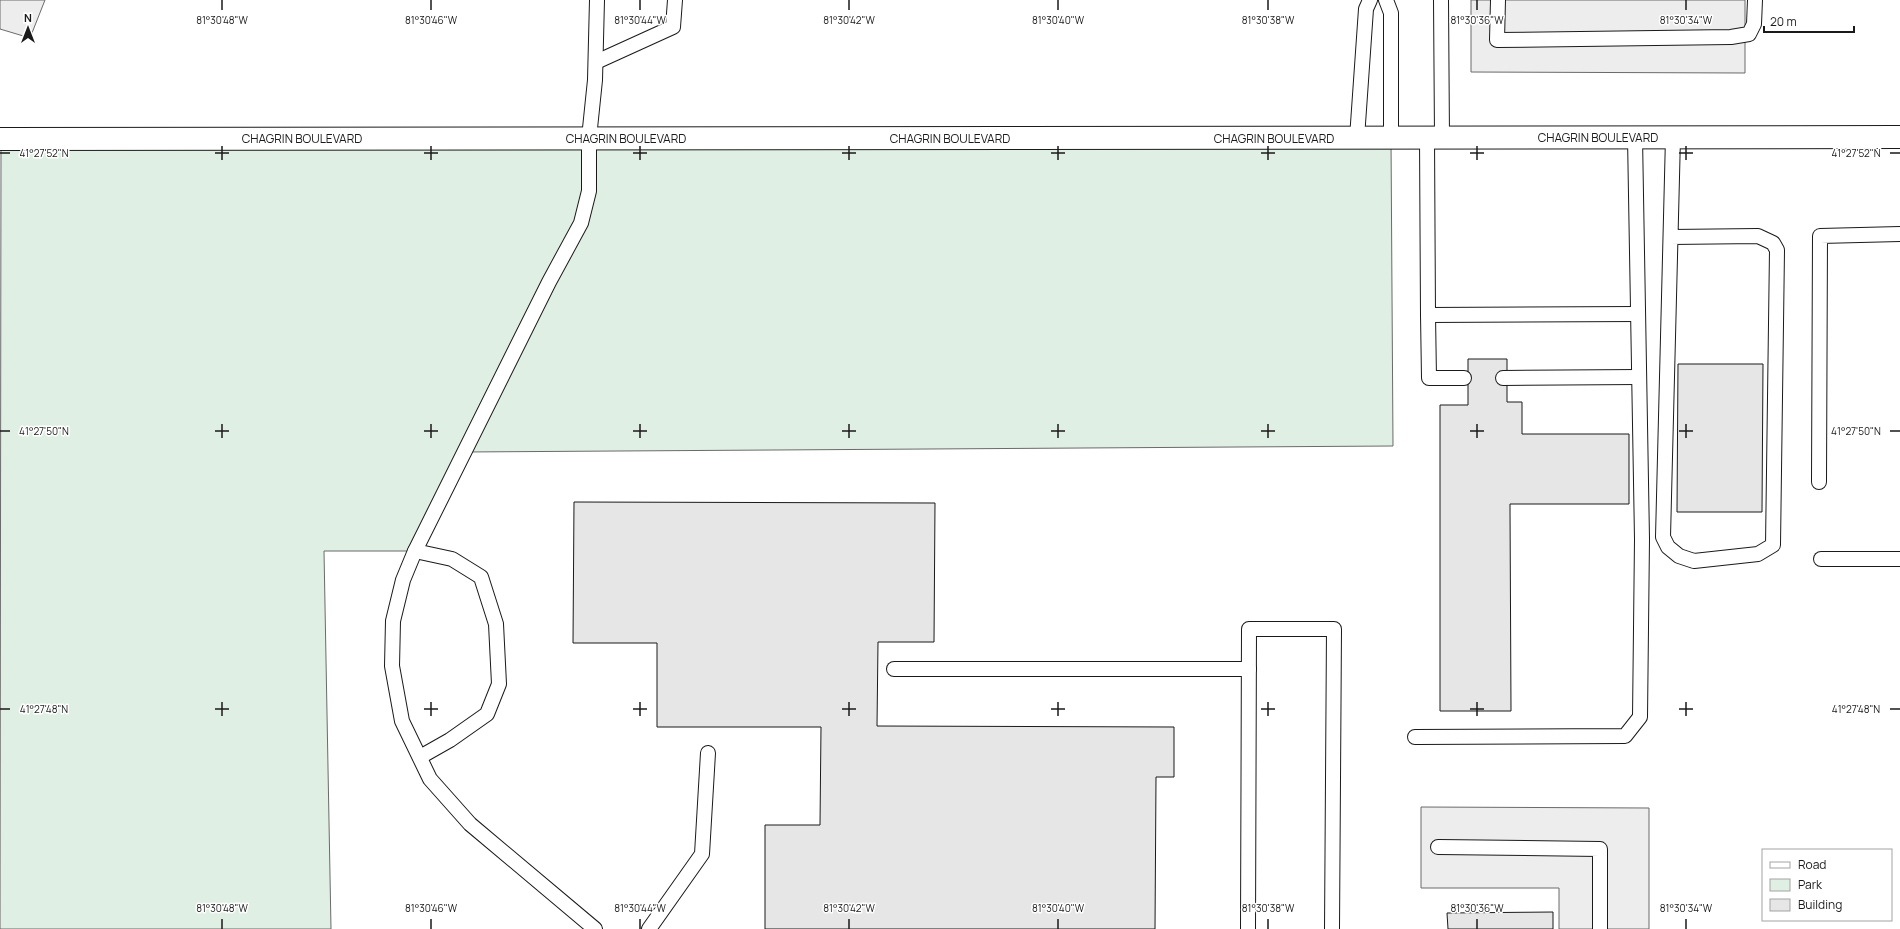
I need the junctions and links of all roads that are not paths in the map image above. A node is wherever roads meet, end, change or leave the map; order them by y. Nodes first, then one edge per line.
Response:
1 (597, 0) edge
2 (675, 0) edge
3 (1370, 0) edge
4 (1386, 0) edge
5 (1441, 0) edge
6 (1498, 0) edge
7 (1755, 0) edge
8 (596, 62) junction
9 (1435, 137) junction
10 (1635, 137) junction
11 (1673, 137) junction
12 (1900, 137) edge
13 (0, 138) edge
14 (589, 138) junction
15 (1357, 138) junction
16 (1391, 138) junction
17 (1900, 234) edge
18 (1671, 237) junction
19 (1638, 314) junction
20 (1428, 315) junction
21 (1639, 377) junction
22 (1464, 378) dead end
23 (1503, 378) dead end
24 (1819, 482) dead end
25 (415, 551) junction
26 (1821, 559) dead end
27 (1900, 559) edge
28 (894, 669) dead end
29 (1249, 669) junction
30 (1415, 737) dead end
31 (708, 753) dead end
32 (420, 757) junction
33 (1438, 847) dead end
34 (595, 929) edge
35 (649, 929) edge
36 (1248, 929) edge
37 (1332, 929) edge
38 (1600, 929) edge

1 - 8 lane
2 - 8 lane
3 - 15 lane
4 - 16 lane
5 - 9 lane
6 - 7 lane
8 - 14 lane
9 - 10 main road, CHAGRIN BOULEVARD
9 - 16 main road, CHAGRIN BOULEVARD
9 - 20 lane
10 - 11 main road, CHAGRIN BOULEVARD
10 - 19 lane
11 - 12 main road, CHAGRIN BOULEVARD
11 - 18 lane
13 - 14 main road, CHAGRIN BOULEVARD
14 - 15 main road, CHAGRIN BOULEVARD
14 - 25 lane
15 - 16 main road, CHAGRIN BOULEVARD
17 - 24 lane
18 - 18 lane
19 - 20 lane
19 - 21 lane
20 - 22 lane
21 - 23 lane
21 - 30 lane
25 - 32 lane
25 - 32 lane
26 - 27 lane
28 - 29 lane
29 - 36 lane
29 - 37 lane
31 - 35 lane
32 - 34 lane
33 - 38 lane

